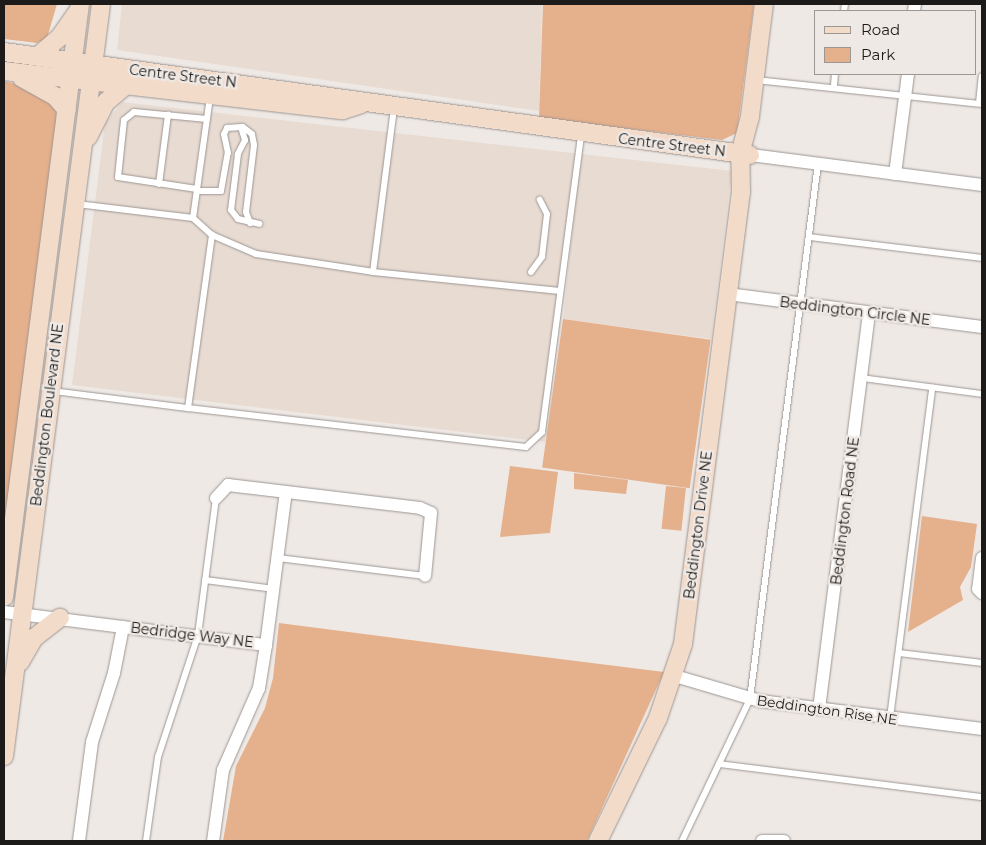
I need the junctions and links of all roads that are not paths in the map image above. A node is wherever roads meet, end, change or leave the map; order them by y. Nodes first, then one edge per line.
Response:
1 (100, 4) edge
2 (764, 4) edge
3 (80, 6) edge
4 (4, 52) edge
5 (38, 56) junction
6 (74, 61) junction
7 (7, 71) edge
8 (91, 73) junction
9 (835, 75) edge
10 (908, 75) edge
11 (982, 76) edge
12 (71, 80) junction
13 (755, 80) junction
14 (834, 85) junction
15 (124, 87) junction
16 (906, 94) junction
17 (210, 96) junction
18 (361, 104) junction
19 (981, 104) edge
20 (394, 108) junction
21 (66, 110) junction
22 (168, 115) junction
23 (207, 119) junction
24 (241, 127) junction
25 (580, 134) junction
26 (746, 155) junction
27 (79, 158) junction
28 (818, 164) junction
29 (896, 174) junction
30 (159, 184) junction
31 (982, 185) edge
32 (197, 190) junction
33 (540, 200) dead end
34 (74, 204) junction
35 (193, 218) junction
36 (250, 222) junction
37 (259, 224) dead end
38 (212, 235) junction
39 (809, 237) junction
40 (982, 258) edge
41 (372, 272) junction
42 (531, 272) dead end
43 (560, 291) junction
44 (728, 294) junction
45 (799, 304) junction
46 (869, 313) junction
47 (982, 327) edge
48 (862, 378) junction
49 (932, 388) junction
50 (50, 391) junction
51 (982, 394) edge
52 (188, 408) junction
53 (286, 492) junction
54 (216, 498) joint
55 (278, 558) junction
56 (982, 558) edge
57 (425, 576) joint
58 (205, 580) junction
59 (274, 589) junction
60 (982, 593) edge
61 (4, 597) edge
62 (4, 612) edge
63 (22, 614) junction
64 (60, 618) junction
65 (123, 627) junction
66 (198, 635) junction
67 (266, 645) junction
68 (899, 653) junction
69 (982, 663) edge
70 (14, 676) junction
71 (675, 676) junction
72 (750, 699) junction
73 (819, 709) junction
74 (890, 718) junction
75 (982, 729) edge
76 (4, 756) edge
77 (719, 764) junction
78 (982, 798) edge
79 (79, 841) edge
80 (146, 841) edge
81 (212, 841) edge
82 (598, 841) edge
83 (682, 841) edge
84 (762, 841) edge
85 (784, 841) edge

1 - 8 main road, Beddington Boulevard NE
2 - 13 main road, Beddington Drive NE
3 - 5 main road
3 - 6 main road, Beddington Boulevard NE
4 - 5 main road, Centre Street N
5 - 6 main road, Centre Street N
6 - 8 main road, Centre Street N
6 - 12 main road, Beddington Boulevard NE
7 - 12 main road, Centre Street N
7 - 21 main road
8 - 12 main road, Centre Street N
8 - 15 main road, Centre Street N
8 - 18 main road, Centre Street N
8 - 27 main road, Beddington Boulevard NE
9 - 14 lane
10 - 16 street
11 - 19 lane
12 - 21 main road, Beddington Boulevard NE
13 - 14 lane
13 - 26 main road, Beddington Drive NE
14 - 16 lane
15 - 17 main road, Centre Street N
15 - 27 main road
16 - 19 lane
16 - 29 street
17 - 18 main road, Centre Street N
17 - 23 lane
18 - 20 main road, Centre Street N
20 - 25 main road, Centre Street N
20 - 41 lane
21 - 61 main road, Beddington Boulevard NE
22 - 23 lane
22 - 30 lane
22 - 30 lane
23 - 32 lane
24 - 32 lane
24 - 36 lane
24 - 36 lane
25 - 26 main road, Centre Street N
25 - 43 lane
26 - 28 street, Centre Street N
26 - 44 main road, Beddington Drive NE
27 - 34 main road, Beddington Boulevard NE
28 - 29 street, Centre Street N
28 - 39 lane
29 - 31 street, Centre Street N
30 - 32 lane
32 - 35 lane
33 - 42 lane
34 - 35 lane
34 - 50 main road, Beddington Boulevard NE
35 - 38 lane
36 - 37 lane
38 - 41 lane
38 - 52 lane
39 - 40 lane
39 - 45 lane
41 - 43 lane
43 - 52 lane
44 - 45 street, Beddington Circle NE
44 - 71 main road, Beddington Drive NE
45 - 46 street, Beddington Circle NE
45 - 72 lane
46 - 47 street, Beddington Circle NE
46 - 48 street, Beddington Road NE
48 - 49 lane
48 - 73 street, Beddington Road NE
49 - 51 lane
49 - 68 lane
50 - 52 lane
50 - 63 main road, Beddington Boulevard NE
53 - 54 street
53 - 55 street
53 - 57 street
54 - 58 lane
55 - 57 lane
55 - 59 street
56 - 60 street
58 - 59 lane
58 - 66 lane
59 - 67 street
62 - 63 street, Bedridge Way NE
63 - 64 street, Bedridge Way NE
63 - 70 main road, Beddington Boulevard NE
64 - 65 street, Bedridge Way NE
64 - 70 main road
65 - 66 street, Bedridge Way NE
65 - 79 street
66 - 67 street, Bedridge Way NE
66 - 80 lane
67 - 81 street, Bedridge Way NE
68 - 69 lane
68 - 74 lane
70 - 76 main road, Beddington Boulevard NE
71 - 72 street, Beddington Rise NE
71 - 82 main road, Beddington Drive NE
72 - 73 street, Beddington Rise NE
72 - 77 lane
73 - 74 street, Beddington Rise NE
74 - 75 street, Beddington Rise NE
77 - 78 lane
77 - 83 lane
84 - 85 street

